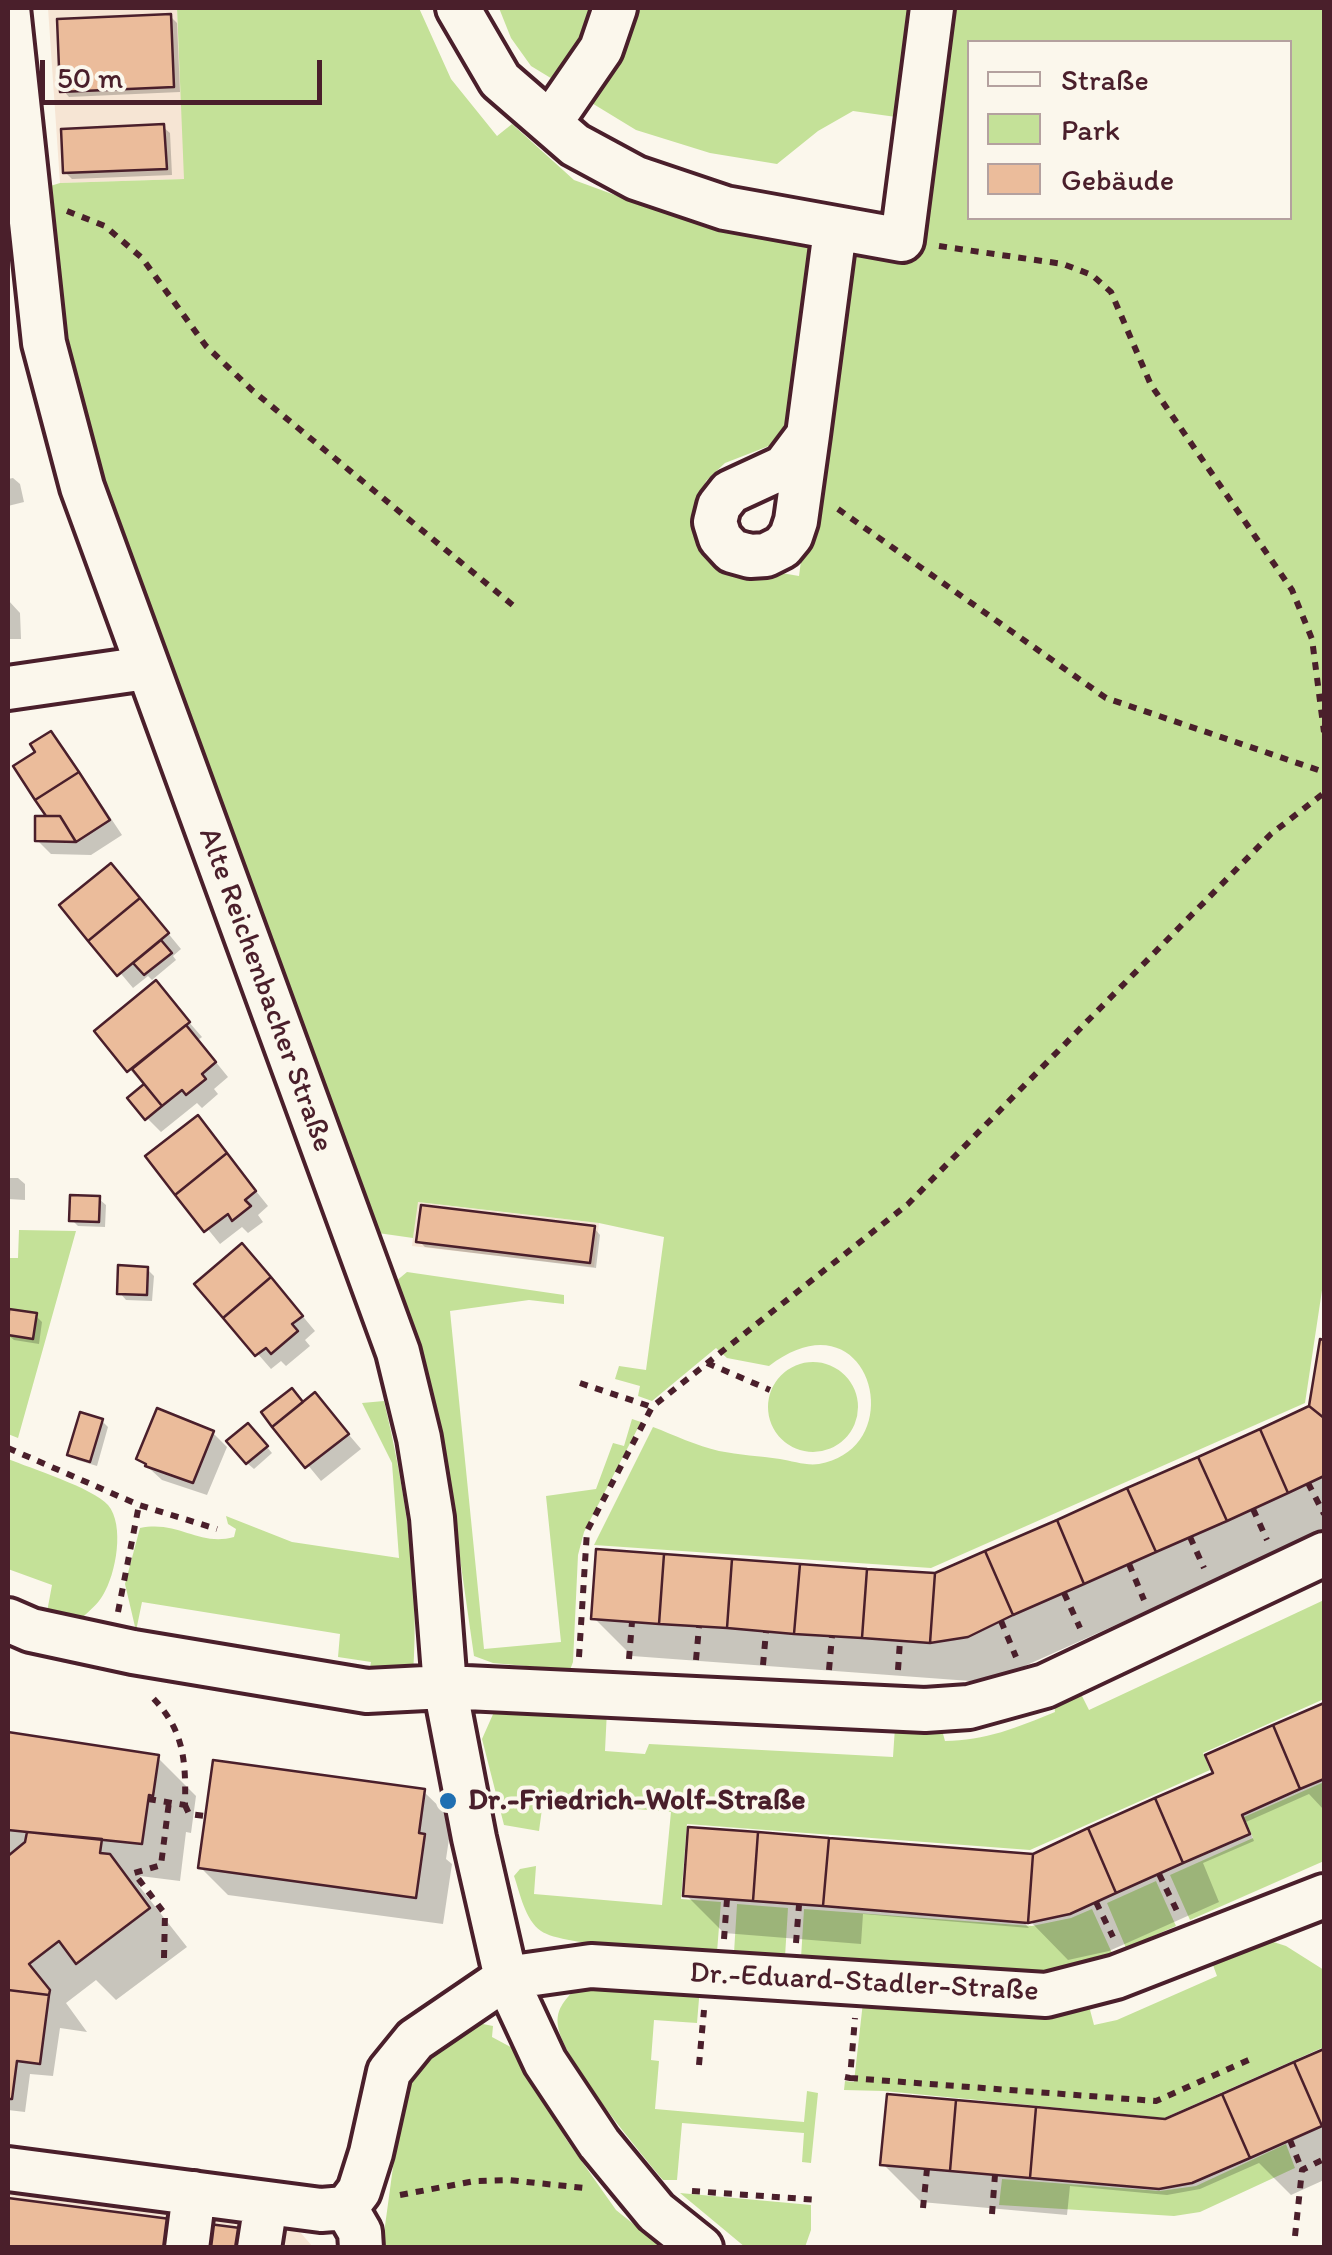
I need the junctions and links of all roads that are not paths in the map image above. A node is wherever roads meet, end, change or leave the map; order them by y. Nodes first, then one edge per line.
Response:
1 (8, 8) edge
2 (458, 8) edge
3 (615, 8) edge
4 (932, 8) edge
5 (550, 123) junction
6 (836, 230) junction
7 (20, 256) edge
8 (808, 435) junction
9 (146, 668) junction
10 (8, 688) edge
11 (1324, 1554) edge
12 (8, 1620) edge
13 (445, 1686) junction
14 (1324, 1896) edge
15 (506, 1978) junction
16 (8, 2169) edge
17 (194, 2193) junction
18 (266, 2202) junction
19 (353, 2228) edge
20 (187, 2248) edge
21 (259, 2248) edge
22 (701, 2248) edge

1 - 7 street, Alte Reichenbacher Straße
2 - 5 street
3 - 5 street
4 - 6 street
5 - 6 street
6 - 8 street
7 - 9 street, Alte Reichenbacher Straße
8 - 8 street
9 - 10 street
9 - 13 street, Alte Reichenbacher Straße
11 - 13 street
12 - 13 street
13 - 15 street, Alte Reichenbacher Straße
14 - 15 street, Dr.-Eduard-Stadler-Straße
15 - 19 street
15 - 22 street, Alte Reichenbacher Straße
16 - 17 street
17 - 18 street
17 - 20 street
18 - 19 street
18 - 21 street

